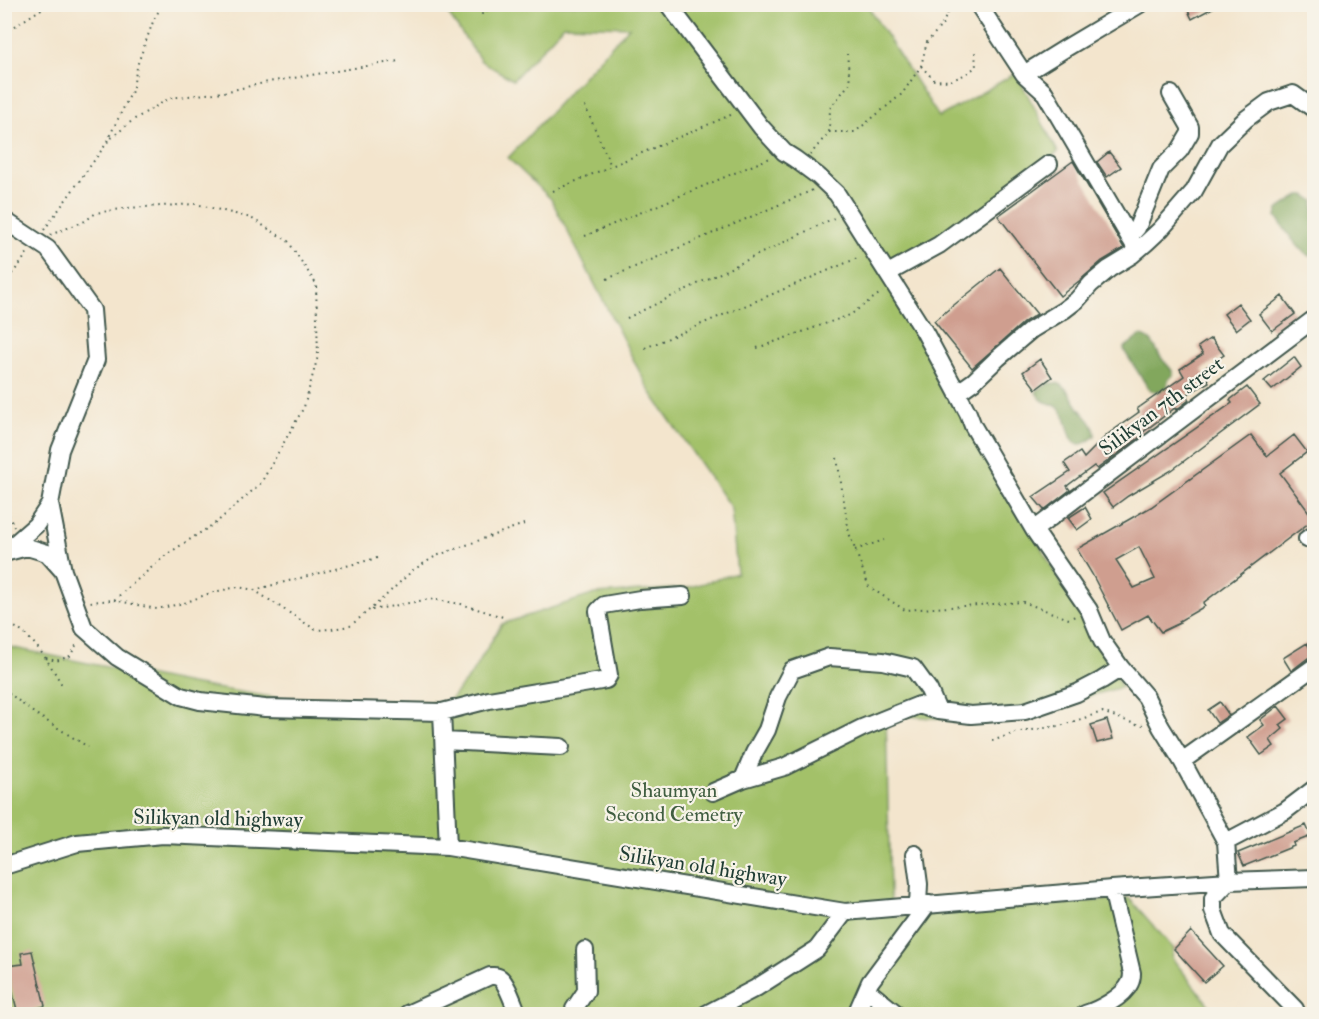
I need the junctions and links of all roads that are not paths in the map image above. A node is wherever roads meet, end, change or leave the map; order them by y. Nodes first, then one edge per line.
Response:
1 (668, 4) edge
2 (978, 4) edge
3 (1140, 4) edge
4 (1024, 74) junction
5 (1171, 94) dead end
6 (1314, 109) edge
7 (1049, 164) dead end
8 (4, 220) edge
9 (1133, 243) junction
10 (891, 278) junction
11 (1314, 319) edge
12 (957, 393) junction
13 (50, 504) junction
14 (1034, 530) junction
15 (63, 571) junction
16 (683, 596) dead end
17 (1314, 667) edge
18 (1121, 668) junction
19 (938, 711) junction
20 (442, 712) junction
21 (444, 741) junction
22 (561, 747) dead end
23 (1182, 761) junction
24 (743, 779) junction
25 (1314, 789) edge
26 (713, 792) dead end
27 (1227, 842) junction
28 (448, 848) junction
29 (915, 854) dead end
30 (4, 866) edge
31 (1314, 878) edge
32 (1228, 881) junction
33 (1112, 889) junction
34 (923, 905) junction
35 (844, 912) junction
36 (585, 950) dead end
37 (867, 990) junction
38 (407, 1014) edge
39 (518, 1014) edge
40 (576, 1014) edge
41 (706, 1014) edge
42 (856, 1014) edge
43 (897, 1014) edge
44 (1085, 1014) edge
45 (1297, 1014) edge

1 - 10 street
2 - 4 street
3 - 4 street
4 - 9 street
5 - 9 street
6 - 9 street
7 - 10 street
8 - 13 street
9 - 12 street
10 - 12 street
11 - 14 street, Silikyan 7th street
12 - 14 street
13 - 15 street
13 - 15 street
14 - 18 street
15 - 20 street
16 - 20 street
17 - 23 street
18 - 19 street
18 - 23 street
19 - 24 street
19 - 24 street
20 - 21 street
21 - 22 street
21 - 28 street
23 - 27 street
24 - 26 street
25 - 27 street
27 - 32 street
28 - 30 street, Silikyan old highway
28 - 35 street, Silikyan old highway
29 - 34 street
31 - 32 street, Silikyan old highway
32 - 33 street, Silikyan old highway
32 - 45 street
33 - 34 street, Silikyan old highway
33 - 44 street
34 - 35 street, Silikyan old highway
34 - 37 street
35 - 41 street
36 - 40 street
37 - 42 street
37 - 43 street
38 - 39 street

